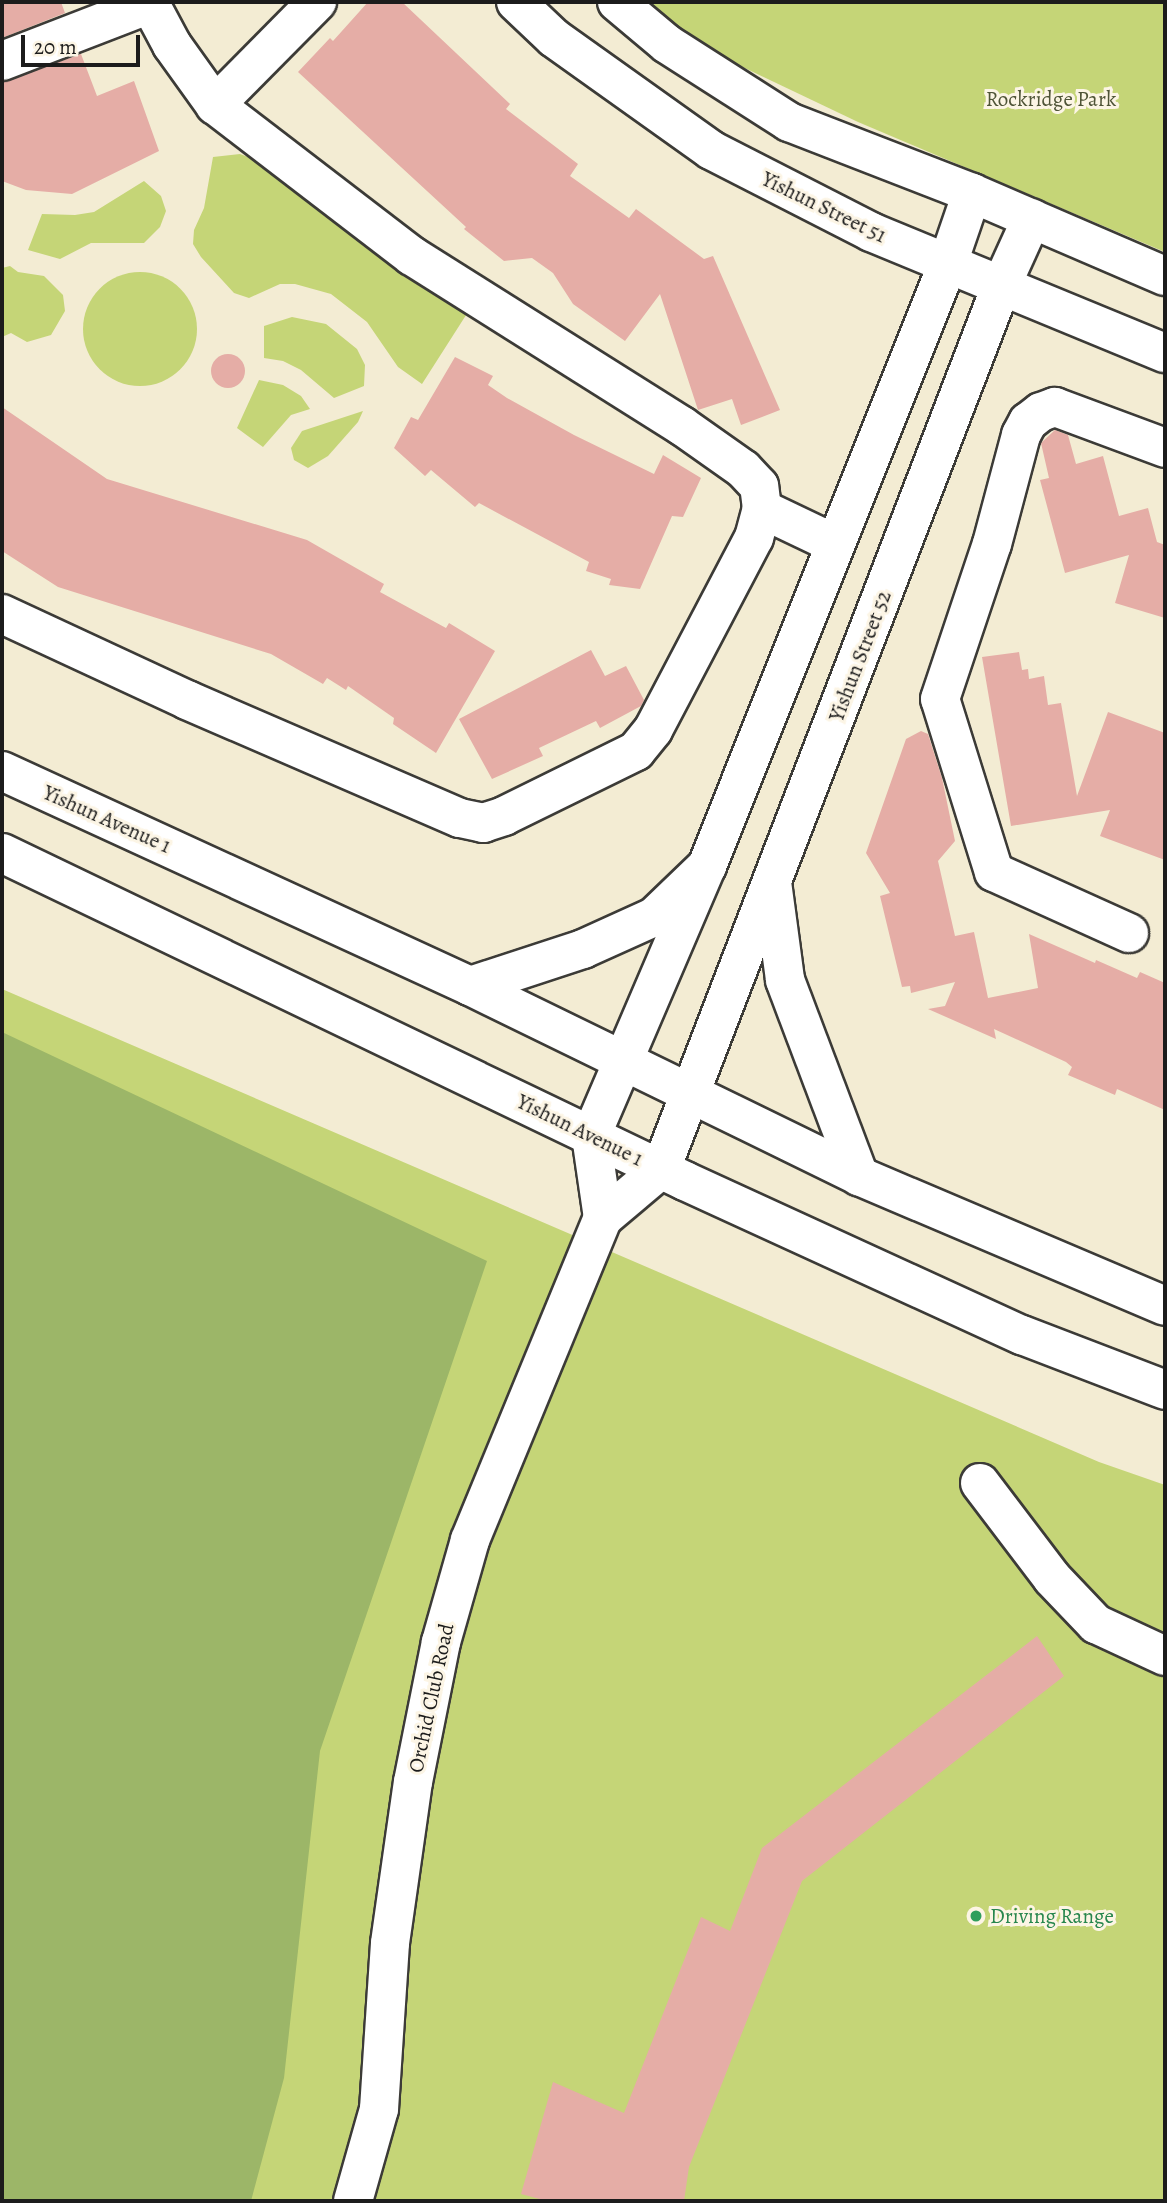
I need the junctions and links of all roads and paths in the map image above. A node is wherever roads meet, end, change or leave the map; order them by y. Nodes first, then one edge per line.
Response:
1 (317, 2) edge
2 (516, 2) edge
3 (617, 2) edge
4 (150, 3) edge
5 (2, 61) edge
6 (215, 105) junction
7 (972, 193) junction
8 (1032, 218) junction
9 (948, 263) junction
10 (1165, 276) edge
11 (1002, 284) junction
12 (1165, 353) edge
13 (1165, 448) edge
14 (762, 509) junction
15 (835, 544) junction
16 (2, 614) edge
17 (2, 772) edge
18 (2, 853) edge
19 (707, 866) junction
20 (772, 882) junction
21 (1129, 933) dead end
22 (470, 986) junction
23 (623, 1061) junction
24 (691, 1096) junction
25 (591, 1136) junction
26 (661, 1169) junction
27 (859, 1176) junction
28 (603, 1218) junction
29 (1165, 1306) edge
30 (1165, 1390) edge
31 (980, 1483) dead end
32 (1165, 1656) edge
33 (353, 2201) edge

1 - 6 street
2 - 9 street, Yishun Street 51
3 - 7 street
4 - 5 street
4 - 6 street
6 - 14 street
7 - 8 street
7 - 9 street
8 - 10 street
8 - 11 street, Yishun Street 52
9 - 11 street, Yishun Street 51
9 - 15 street
11 - 12 street, Yishun Street 51
11 - 20 street, Yishun Street 52
13 - 21 street
14 - 15 street
14 - 16 street
15 - 19 street
17 - 22 street, Yishun Avenue 1
18 - 25 street, Yishun Avenue 1
19 - 22 street
19 - 23 street
20 - 24 street, Yishun Street 52
20 - 27 street
22 - 23 street, Yishun Avenue 1
23 - 24 street, Yishun Avenue 1
23 - 25 street
24 - 26 street, Orchid Club Road
24 - 27 street, Yishun Avenue 1
25 - 26 street, Yishun Avenue 1
25 - 28 street
26 - 28 street, Orchid Club Road
26 - 30 street, Yishun Avenue 1
27 - 29 street, Yishun Avenue 1
28 - 33 street, Orchid Club Road
31 - 32 street

